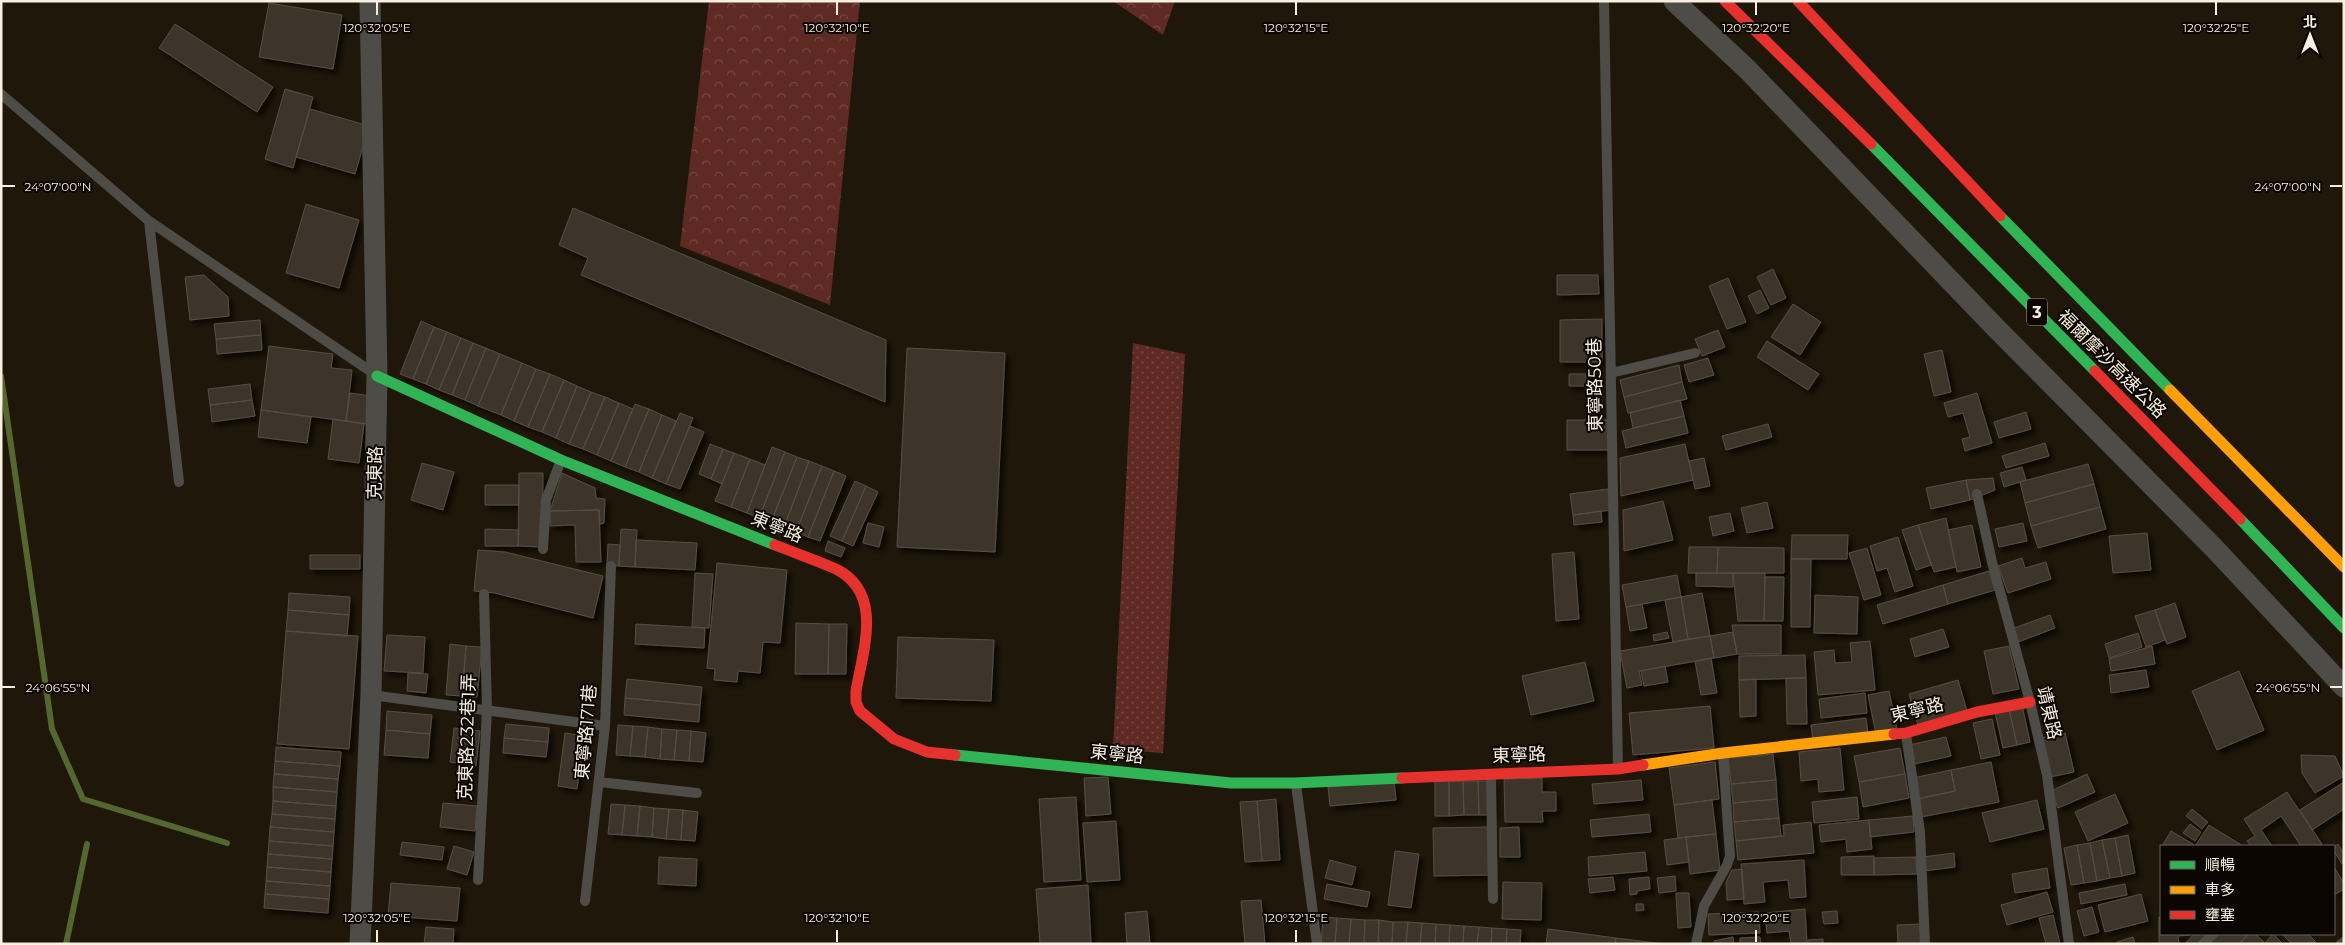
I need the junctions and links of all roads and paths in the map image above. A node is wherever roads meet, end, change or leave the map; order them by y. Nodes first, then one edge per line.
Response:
1 (370, 1) edge
2 (1604, 1) edge
3 (1674, 1) edge
4 (1725, 1) edge
5 (1798, 1) edge
6 (1, 94) edge
7 (149, 221) junction
8 (1695, 353) dead end
9 (1611, 373) junction
10 (378, 376) junction
11 (561, 460) junction
12 (180, 482) dead end
13 (1977, 494) dead end
14 (543, 549) dead end
15 (611, 566) dead end
16 (2344, 566) edge
17 (484, 594) dead end
18 (2344, 628) edge
19 (2344, 687) edge
20 (371, 695) junction
21 (2030, 702) junction
22 (487, 710) junction
23 (605, 726) junction
24 (1906, 733) junction
25 (1723, 754) junction
26 (1618, 769) junction
27 (1491, 773) junction
28 (599, 782) junction
29 (1296, 783) junction
30 (697, 793) dead end
31 (478, 880) dead end
32 (1493, 899) dead end
33 (585, 901) dead end
34 (2212, 935) edge
35 (360, 944) edge
36 (1317, 944) edge
37 (1696, 944) edge
38 (1926, 944) edge
39 (2069, 944) edge
40 (2203, 944) edge

1 - 10 street, 克東路
2 - 9 lane, 東寧路50巷
3 - 19 street
4 - 18 main road, 福爾摩沙高速公路 / 3
5 - 16 main road, 福爾摩沙高速公路 / 3
6 - 7 lane
7 - 10 lane
7 - 12 lane
8 - 9 lane
9 - 26 lane, 東寧路50巷
10 - 11 main road, 東寧路
10 - 20 street, 克東路
11 - 14 lane
11 - 29 main road, 東寧路
13 - 21 lane, 靖東路
15 - 23 lane, 東寧路171巷
17 - 22 lane, 克東路232巷1弄
20 - 22 lane
20 - 35 street, 克東路
21 - 24 main road, 東寧路
21 - 39 lane, 靖東路
22 - 23 lane
22 - 31 lane, 克東路232巷1弄
23 - 28 lane, 東寧路171巷
24 - 25 main road, 東寧路
24 - 38 lane
25 - 26 main road, 東寧路
25 - 37 lane
26 - 27 main road, 東寧路
27 - 29 main road, 東寧路
27 - 32 lane
28 - 30 lane
28 - 33 lane, 東寧路171巷
29 - 36 lane
34 - 40 lane

